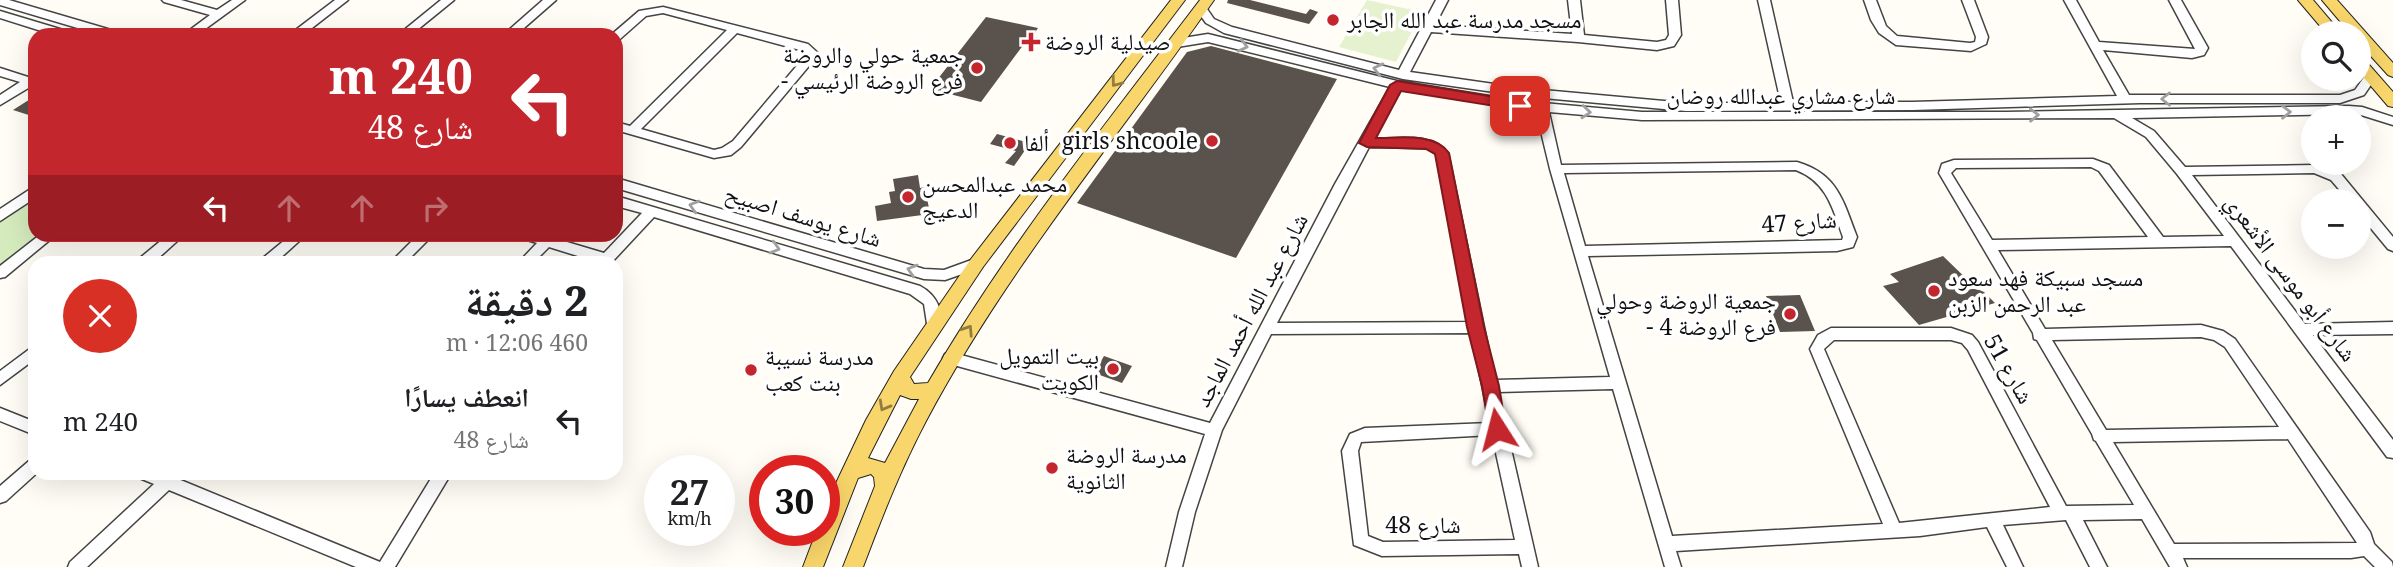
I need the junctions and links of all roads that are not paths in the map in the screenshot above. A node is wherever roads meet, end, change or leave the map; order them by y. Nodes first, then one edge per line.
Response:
1 (168, 0) edge
2 (239, 0) edge
3 (342, 0) edge
4 (448, 0) edge
5 (550, 0) edge
6 (1178, 0) edge
7 (1442, 0) edge
8 (1574, 0) edge
9 (1672, 0) edge
10 (1764, 0) edge
11 (1870, 0) edge
12 (1968, 0) edge
13 (2070, 0) edge
14 (2175, 0) edge
15 (2305, 0) edge
16 (2329, 0) edge
17 (0, 1) edge
18 (1204, 4) edge
19 (0, 14) edge
20 (218, 15) junction
21 (2323, 21) edge
22 (2348, 21) edge
23 (1427, 27) junction
24 (44, 28) edge
25 (91, 28) edge
26 (199, 28) edge
27 (304, 28) edge
28 (413, 28) edge
29 (517, 28) edge
30 (735, 29) junction
31 (623, 30) edge
32 (1578, 38) junction
33 (1177, 43) junction
34 (2093, 45) junction
35 (2371, 47) edge
36 (1299, 54) junction
37 (0, 72) edge
38 (2393, 72) edge
39 (2371, 76) edge
40 (28, 78) edge
41 (1400, 80) junction
42 (28, 82) edge
43 (2363, 91) edge
44 (2200, 99) junction
45 (2236, 99) junction
46 (1613, 100) junction
47 (2125, 100) junction
48 (0, 101) edge
49 (2393, 102) edge
50 (1788, 107) junction
51 (1542, 108) junction
52 (2005, 109) junction
53 (1641, 110) junction
54 (1966, 110) junction
55 (2248, 112) junction
56 (2210, 113) junction
57 (2113, 114) junction
58 (2152, 114) junction
59 (1614, 115) junction
60 (2393, 121) edge
61 (623, 128) edge
62 (632, 131) junction
63 (2150, 134) junction
64 (1367, 143) junction
65 (1556, 169) junction
66 (2182, 171) junction
67 (623, 185) edge
68 (2346, 189) edge
69 (28, 196) edge
70 (623, 203) edge
71 (651, 212) junction
72 (0, 216) edge
73 (2371, 220) edge
74 (2235, 241) junction
75 (41, 242) edge
76 (169, 242) edge
77 (292, 242) edge
78 (419, 242) edge
79 (546, 242) joint
80 (2159, 242) junction
81 (1986, 245) junction
82 (828, 246) junction
83 (2393, 246) edge
84 (1580, 251) junction
85 (853, 253) junction
86 (152, 256) edge
87 (275, 256) edge
88 (404, 256) edge
89 (533, 256) edge
90 (590, 256) edge
91 (611, 256) edge
92 (817, 260) junction
93 (977, 263) junction
94 (845, 268) junction
95 (0, 273) edge
96 (933, 326) junction
97 (1475, 327) junction
98 (2393, 328) edge
99 (1267, 330) junction
100 (2301, 330) junction
101 (2039, 335) junction
102 (28, 357) edge
103 (950, 358) junction
104 (901, 376) junction
105 (0, 379) edge
106 (1619, 383) junction
107 (1491, 386) junction
108 (931, 390) junction
109 (0, 414) edge
110 (28, 426) edge
111 (1497, 429) junction
112 (1214, 430) junction
113 (2291, 433) junction
114 (2099, 436) junction
115 (2393, 452) edge
116 (28, 472) edge
117 (850, 473) junction
118 (162, 480) edge
119 (439, 480) edge
120 (167, 482) junction
121 (884, 484) junction
122 (0, 496) edge
123 (2066, 512) junction
124 (2146, 512) junction
125 (1991, 519) junction
126 (1894, 530) junction
127 (1666, 544) junction
128 (1525, 547) junction
129 (2367, 548) junction
130 (2169, 551) junction
131 (76, 567) edge
132 (375, 567) edge
133 (386, 567) edge
134 (813, 567) edge
135 (853, 567) edge
136 (1174, 567) edge
137 (1530, 567) edge
138 (1673, 567) edge
139 (2014, 567) edge
140 (2099, 567) edge
141 (2179, 567) edge
142 (2386, 567) edge

1 - 20 street
2 - 20 street
3 - 27 street
4 - 28 street
5 - 29 street
6 -> 93 main road
7 - 23 street, شارع عبد الله أحمد الماجد
8 - 32 street
9 - 32 street
10 - 50 street
11 - 12 street
13 - 34 street
14 - 34 street
15 - 21 main road
16 - 22 main road
17 - 25 street
18 - 33 main road
18 - 36 street, شارع مشاري عبدالله روضان
19 - 24 street
20 - 26 street
23 - 32 street
23 - 41 street, شارع عبد الله أحمد الماجد
30 - 31 street
30 - 62 street
30 - 62 street
33 -> 36 street, شارع مشاري عبدالله روضان
103 -> 33 main road
34 - 47 street
35 - 38 main road
36 - 41 street, شارع مشاري عبدالله روضان
37 - 40 street
39 - 49 main road
41 - 46 street, شارع مشاري عبدالله روضان
41 - 51 street, شارع مشاري عبدالله روضان
41 - 64 street, شارع عبد الله أحمد الماجد
42 - 48 street
43 - 45 street, شارع مشاري عبدالله روضان
44 - 45 street, شارع مشاري عبدالله روضان
44 -> 47 street, شارع مشاري عبدالله روضان
44 - 56 street
45 - 55 street
46 - 53 street, شارع مشاري عبدالله روضان
46 - 59 street
47 - 52 street, شارع مشاري عبدالله روضان
50 - 53 street, شارع مشاري عبدالله روضان
50 - 54 street, شارع مشاري عبدالله روضان
51 -> 59 street, شارع مشاري عبدالله روضان
51 - 65 street
52 - 54 street, شارع مشاري عبدالله روضان
52 -> 57 street, شارع مشاري عبدالله روضان
53 - 54 street, شارع مشاري عبدالله روضان
53 - 59 street, شارع مشاري عبدالله روضان
55 - 56 street, شارع مشاري عبدالله روضان
55 -> 60 street, شارع مشاري عبدالله روضان
56 - 58 street, شارع مشاري عبدالله روضان
57 - 58 street, شارع مشاري عبدالله روضان
57 - 63 street, شارع أبو موسى الأشعري
58 - 63 street
61 - 62 street
63 - 66 street, شارع أبو موسى الأشعري
64 - 97 street
64 - 99 street, شارع عبد الله أحمد الماجد
65 - 84 street
65 - 84 street, شارع 47
66 - 68 street
66 - 74 street, شارع أبو موسى الأشعري
82 -> 67 street, شارع يوسف اصبيح
69 - 72 street
70 - 71 street, شارع يوسف اصبيح
71 - 91 street
71 -> 92 street, شارع يوسف اصبيح
73 - 83 street
74 - 80 street
74 - 100 street, شارع أبو موسى الأشعري
75 - 95 street
76 - 86 street
77 - 87 street
78 - 88 street
79 - 89 street
79 - 90 street
80 - 81 street
80 - 81 street
81 - 101 street
82 - 85 street, شارع يوسف اصبيح
82 - 92 street
84 - 106 street
93 -> 85 street, شارع يوسف اصبيح
85 - 94 street
92 - 94 street, شارع يوسف اصبيح
93 - 96 main road
94 - 96 street, شارع يوسف اصبيح
96 - 104 main road
97 - 99 street
97 - 107 street
98 - 100 street
99 - 112 street, شارع عبد الله أحمد الماجد
100 - 115 street, شارع أبو موسى الأشعري
101 - 113 street
101 - 114 street
102 - 105 street
103 - 108 main road
103 - 112 street
104 - 108 main road
104 -> 117 main road
106 - 107 street
106 - 127 street
107 - 111 street
108 - 121 main road
109 - 110 street
111 - 128 street
111 - 128 street, شارع 48
112 - 136 street, شارع عبد الله أحمد الماجد
113 - 114 street
113 - 129 street
114 - 124 street
116 - 122 street
117 - 121 main road
117 - 134 main road
118 - 120 street
119 - 133 street
120 - 131 street
120 - 132 street
121 - 135 main road
123 - 124 street
123 - 125 street
123 - 126 street, شارع 51
123 - 140 street
124 - 130 street
125 - 126 street
125 - 139 street
126 - 127 street
127 - 138 street
128 - 137 street
129 - 130 street
129 - 142 street
130 - 141 street

